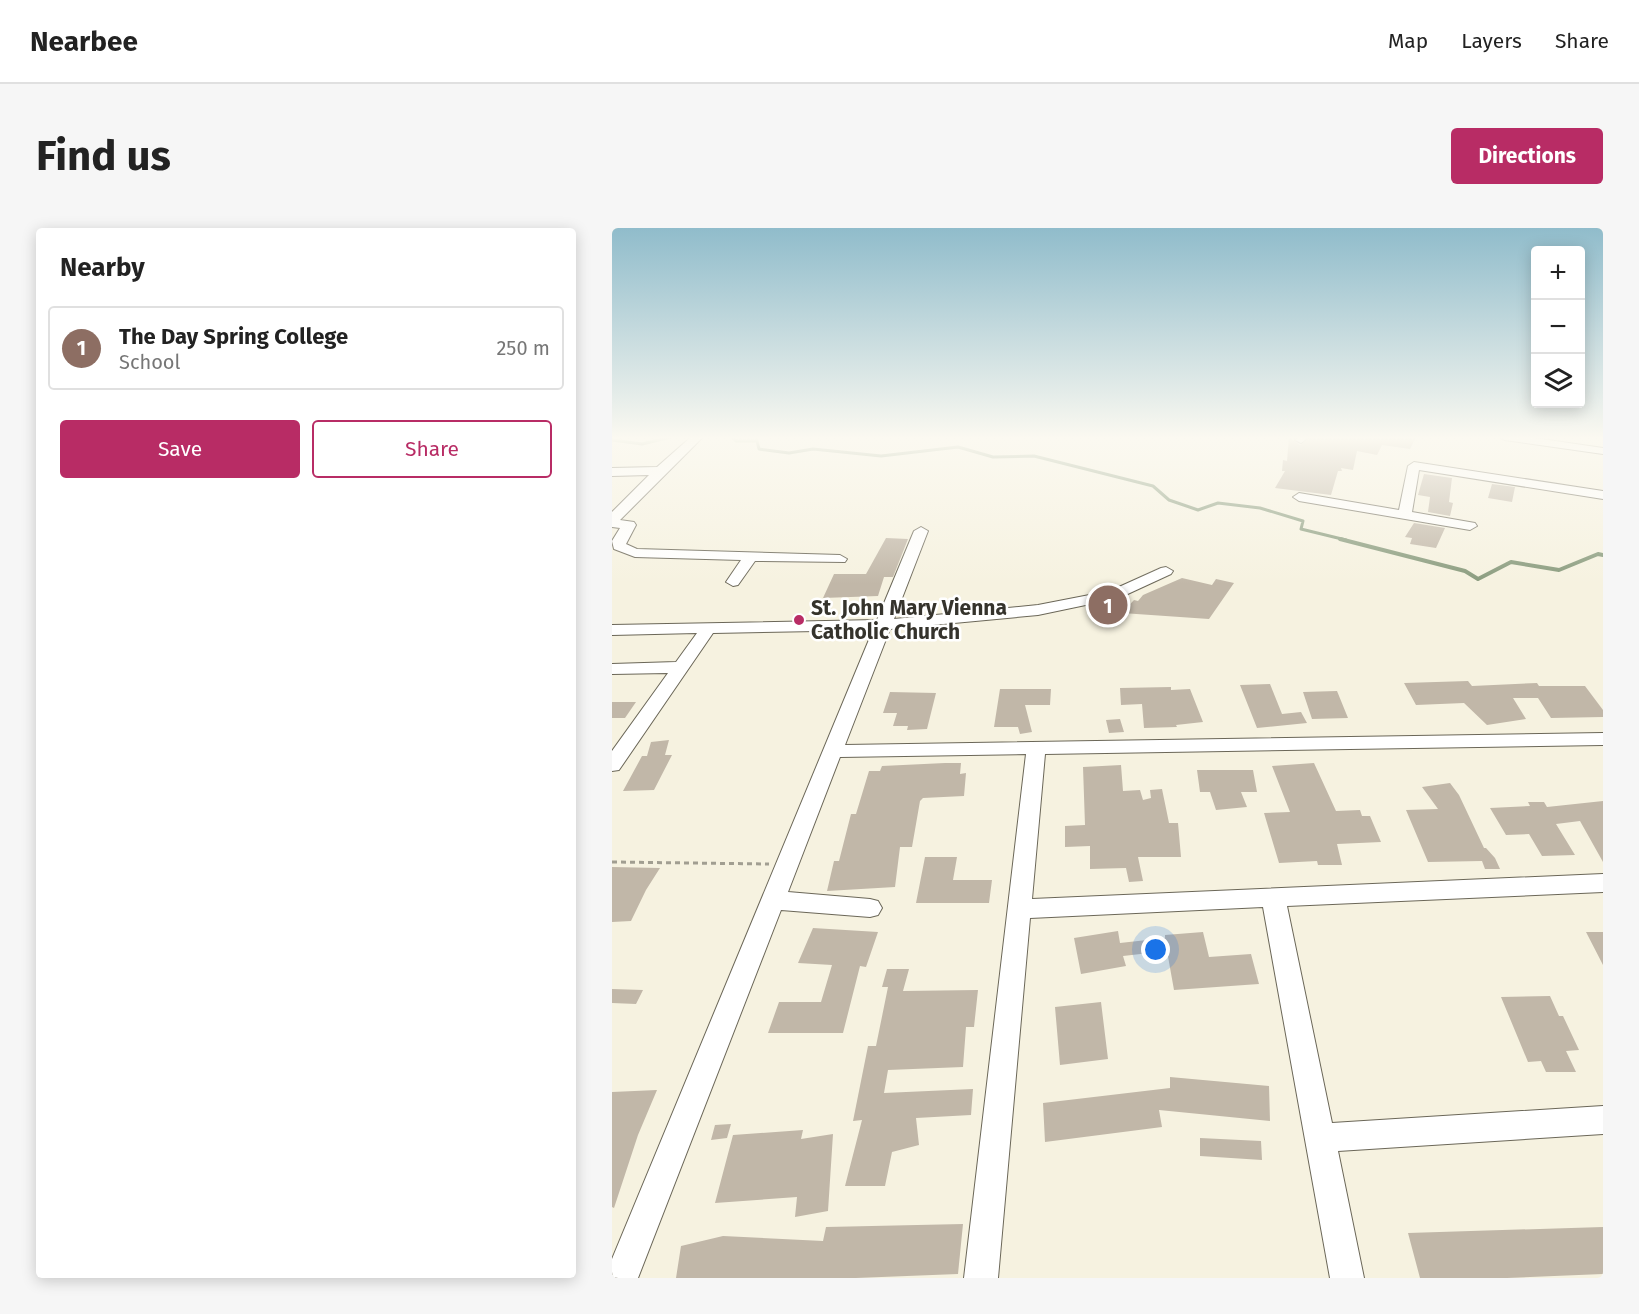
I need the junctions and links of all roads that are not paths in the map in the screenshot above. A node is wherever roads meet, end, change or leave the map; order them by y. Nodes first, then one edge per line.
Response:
1 (646, 486) edge
2 (1410, 486) edge
3 (1544, 486) edge
4 (1603, 495) edge
5 (1299, 497) dead end
6 (1405, 515) junction
7 (612, 521) edge
8 (1470, 526) dead end
9 (921, 531) dead end
10 (751, 556) junction
11 (840, 558) dead end
12 (1166, 571) dead end
13 (733, 582) dead end
14 (883, 625) junction
15 (708, 629) junction
16 (612, 630) edge
17 (680, 667) junction
18 (612, 669) edge
19 (1603, 739) edge
20 (1036, 748) junction
21 (833, 751) junction
22 (615, 756) edge
23 (1603, 883) edge
24 (1273, 896) junction
25 (773, 900) junction
26 (870, 908) dead end
27 (1020, 909) junction
28 (1603, 1120) edge
29 (1320, 1138) junction
30 (621, 1278) edge
31 (981, 1278) edge
32 (1347, 1278) edge

1 - 7 street
2 - 6 street
3 - 4 street
5 - 6 street
6 - 8 street
7 - 10 street
9 - 14 street
10 - 11 street
10 - 13 street
12 - 14 street
14 - 15 street
14 - 21 street
15 - 16 street
15 - 17 street
17 - 18 street
17 - 22 street
19 - 20 street
20 - 21 street
20 - 27 street
21 - 25 street
23 - 24 street
24 - 27 street
24 - 29 street
25 - 26 street
25 - 30 street
27 - 31 street
28 - 29 street
29 - 32 street

